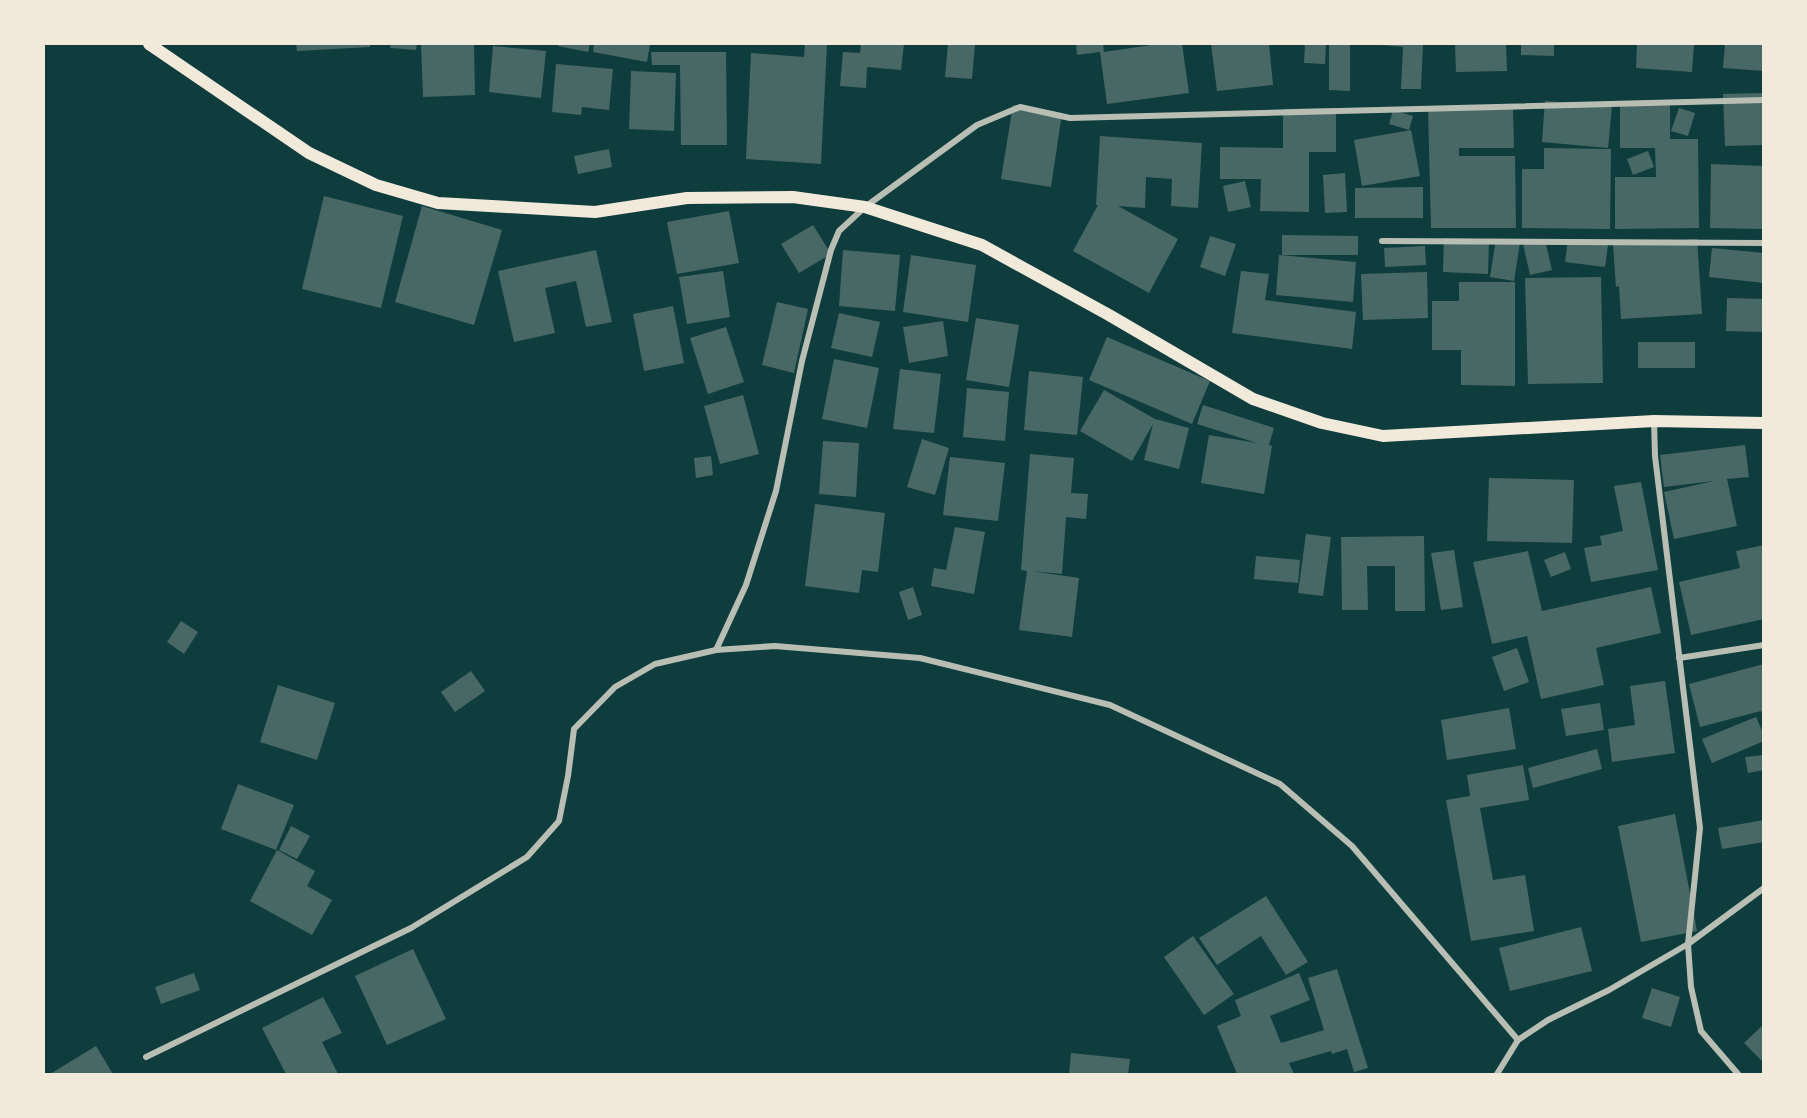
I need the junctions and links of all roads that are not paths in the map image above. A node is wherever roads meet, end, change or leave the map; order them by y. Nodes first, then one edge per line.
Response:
1 (149, 44) edge
2 (1764, 100) edge
3 (865, 207) junction
4 (1382, 241) dead end
5 (1764, 243) edge
6 (1654, 421) junction
7 (1764, 423) edge
8 (1764, 645) edge
9 (716, 650) junction
10 (1679, 658) junction
11 (1764, 888) edge
12 (1688, 944) junction
13 (1518, 1040) junction
14 (146, 1057) dead end
15 (1497, 1074) edge
16 (1738, 1074) edge

1 - 3 main road
2 - 3 street
3 - 6 main road
3 - 9 street
4 - 5 street
6 - 7 main road
6 - 10 street
8 - 10 street
9 - 13 street
9 - 14 street
10 - 12 street
11 - 12 street
12 - 13 street
12 - 16 street
13 - 15 street

